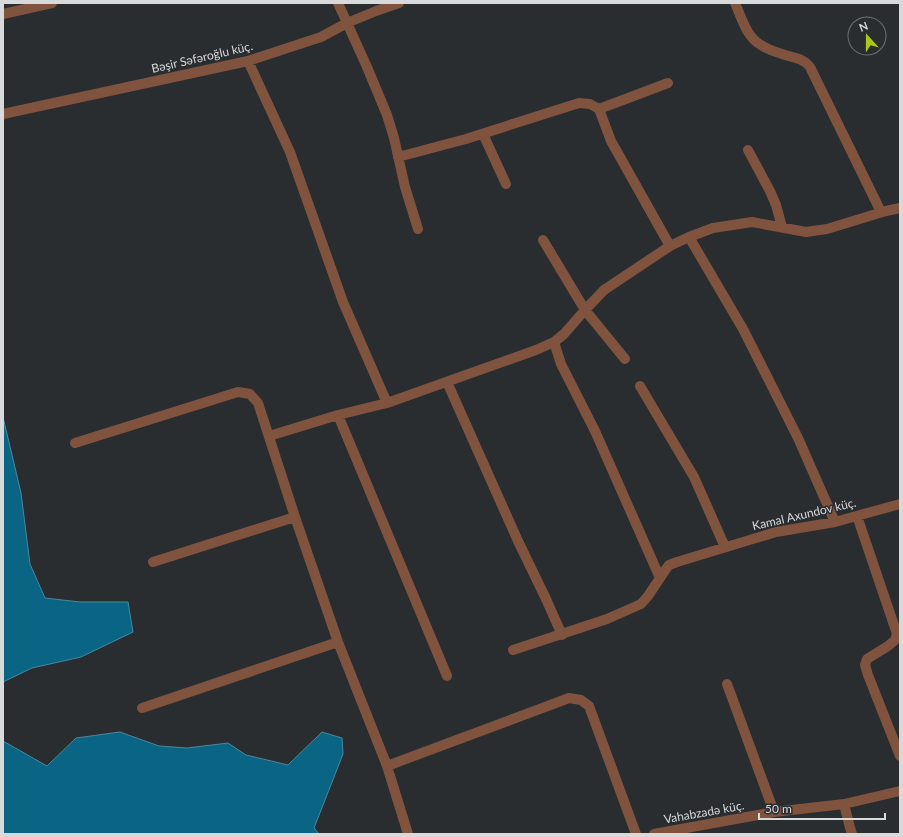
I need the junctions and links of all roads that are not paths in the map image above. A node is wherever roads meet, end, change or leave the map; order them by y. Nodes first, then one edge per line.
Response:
1 (52, 3) edge
2 (338, 3) edge
3 (399, 3) edge
4 (735, 3) edge
5 (3, 14) edge
6 (347, 23) junction
7 (248, 61) junction
8 (668, 83) dead end
9 (599, 109) junction
10 (3, 114) edge
11 (484, 134) junction
12 (748, 150) dead end
13 (398, 157) junction
14 (506, 184) dead end
15 (900, 208) edge
16 (881, 212) junction
17 (782, 227) junction
18 (418, 229) dead end
19 (689, 237) junction
20 (544, 240) dead end
21 (670, 246) junction
22 (585, 310) junction
23 (554, 342) junction
24 (626, 359) dead end
25 (447, 382) junction
26 (640, 386) dead end
27 (387, 403) junction
28 (338, 415) junction
29 (269, 436) junction
30 (75, 443) dead end
31 (900, 504) edge
32 (857, 516) junction
33 (295, 517) junction
34 (835, 522) junction
35 (725, 547) junction
36 (153, 562) dead end
37 (660, 578) junction
38 (562, 635) junction
39 (338, 642) junction
40 (513, 650) dead end
41 (447, 676) dead end
42 (727, 684) dead end
43 (142, 708) dead end
44 (900, 756) edge
45 (387, 766) junction
46 (900, 791) edge
47 (844, 804) junction
48 (774, 812) junction
49 (408, 834) edge
50 (636, 834) edge
51 (654, 834) edge
52 (852, 834) edge

1 - 5 street
2 - 6 street
3 - 6 street, Bəşir Səfəroğlu küç.
4 - 16 street
6 - 7 street, Bəşir Səfəroğlu küç.
6 - 13 street
7 - 10 street, Bəşir Səfəroğlu küç.
7 - 27 street
8 - 9 street
9 - 11 street
9 - 21 street
11 - 13 street
11 - 14 street
12 - 17 street
13 - 18 street
15 - 16 street
16 - 17 street
17 - 19 street
19 - 21 street
19 - 34 street
20 - 22 street
21 - 22 street
22 - 23 street
22 - 24 street
23 - 25 street
23 - 37 street
25 - 27 street
25 - 38 street
26 - 35 street
27 - 28 street
28 - 29 street
28 - 41 street
29 - 30 street
29 - 33 street
31 - 32 street, Kamal Axundov küç.
32 - 34 street, Kamal Axundov küç.
32 - 44 street
33 - 36 street
33 - 39 street
34 - 35 street, Kamal Axundov küç.
35 - 37 street, Kamal Axundov küç.
37 - 38 street
38 - 40 street
39 - 43 street
39 - 45 street
42 - 48 street
45 - 49 street
45 - 50 street
46 - 47 street, Vahabzadə küç.
47 - 48 street, Vahabzadə küç.
47 - 52 street
48 - 51 street, Vahabzadə küç.

